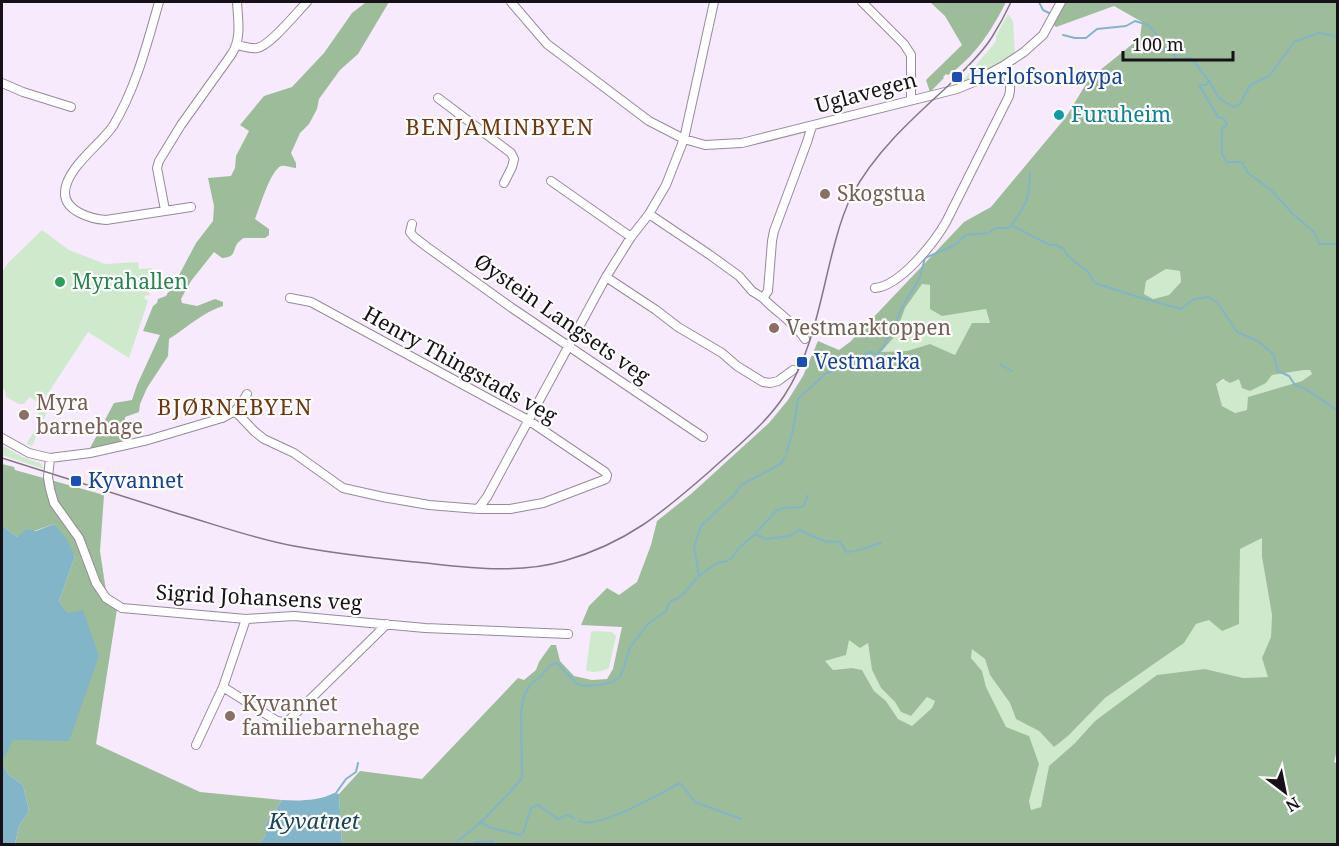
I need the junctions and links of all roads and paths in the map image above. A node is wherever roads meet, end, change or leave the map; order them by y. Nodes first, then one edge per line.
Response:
1 (159, 2) edge
2 (237, 2) edge
3 (307, 2) edge
4 (511, 2) edge
5 (714, 2) edge
6 (862, 2) edge
7 (1061, 2) edge
8 (237, 45) junction
9 (1003, 66) junction
10 (2, 83) edge
11 (438, 98) dead end
12 (911, 100) junction
13 (71, 107) dead end
14 (812, 126) junction
15 (684, 139) junction
16 (551, 181) dead end
17 (504, 183) dead end
18 (191, 207) dead end
19 (165, 210) junction
20 (649, 214) junction
21 (412, 224) dead end
22 (631, 237) junction
23 (606, 277) junction
24 (875, 288) dead end
25 (290, 298) dead end
26 (763, 298) junction
27 (805, 339) dead end
28 (568, 346) junction
29 (794, 370) dead end
30 (247, 394) dead end
31 (234, 411) junction
32 (528, 420) junction
33 (703, 437) dead end
34 (2, 438) edge
35 (50, 458) junction
36 (478, 508) junction
37 (246, 619) junction
38 (387, 624) junction
39 (568, 634) dead end
40 (223, 687) junction
41 (196, 745) dead end

1 - 19 street
2 - 8 street
3 - 8 street
4 - 15 street, Uglavegen
5 - 15 street
6 - 12 street
7 - 9 street, Uglavegen
8 - 19 street
9 - 12 street, Uglavegen
9 - 24 street
10 - 13 street
11 - 17 street
12 - 14 street, Uglavegen
14 - 15 street, Uglavegen
14 - 26 street
15 - 20 street
16 - 22 street
18 - 19 street
20 - 22 street
20 - 26 street
21 - 28 street, Øystein Langsets veg
22 - 23 street
23 - 28 street
23 - 29 street
25 - 32 street, Henry Thingstads veg
26 - 27 street
28 - 32 street
28 - 33 street, Øystein Langsets veg
30 - 31 street
31 - 35 street
31 - 36 street
32 - 36 street
32 - 36 street, Henry Thingstads veg
34 - 35 street
35 - 37 street, Sigrid Johansens veg
37 - 38 street, Sigrid Johansens veg
37 - 40 street
38 - 39 street, Sigrid Johansens veg
38 - 40 street
40 - 41 street

